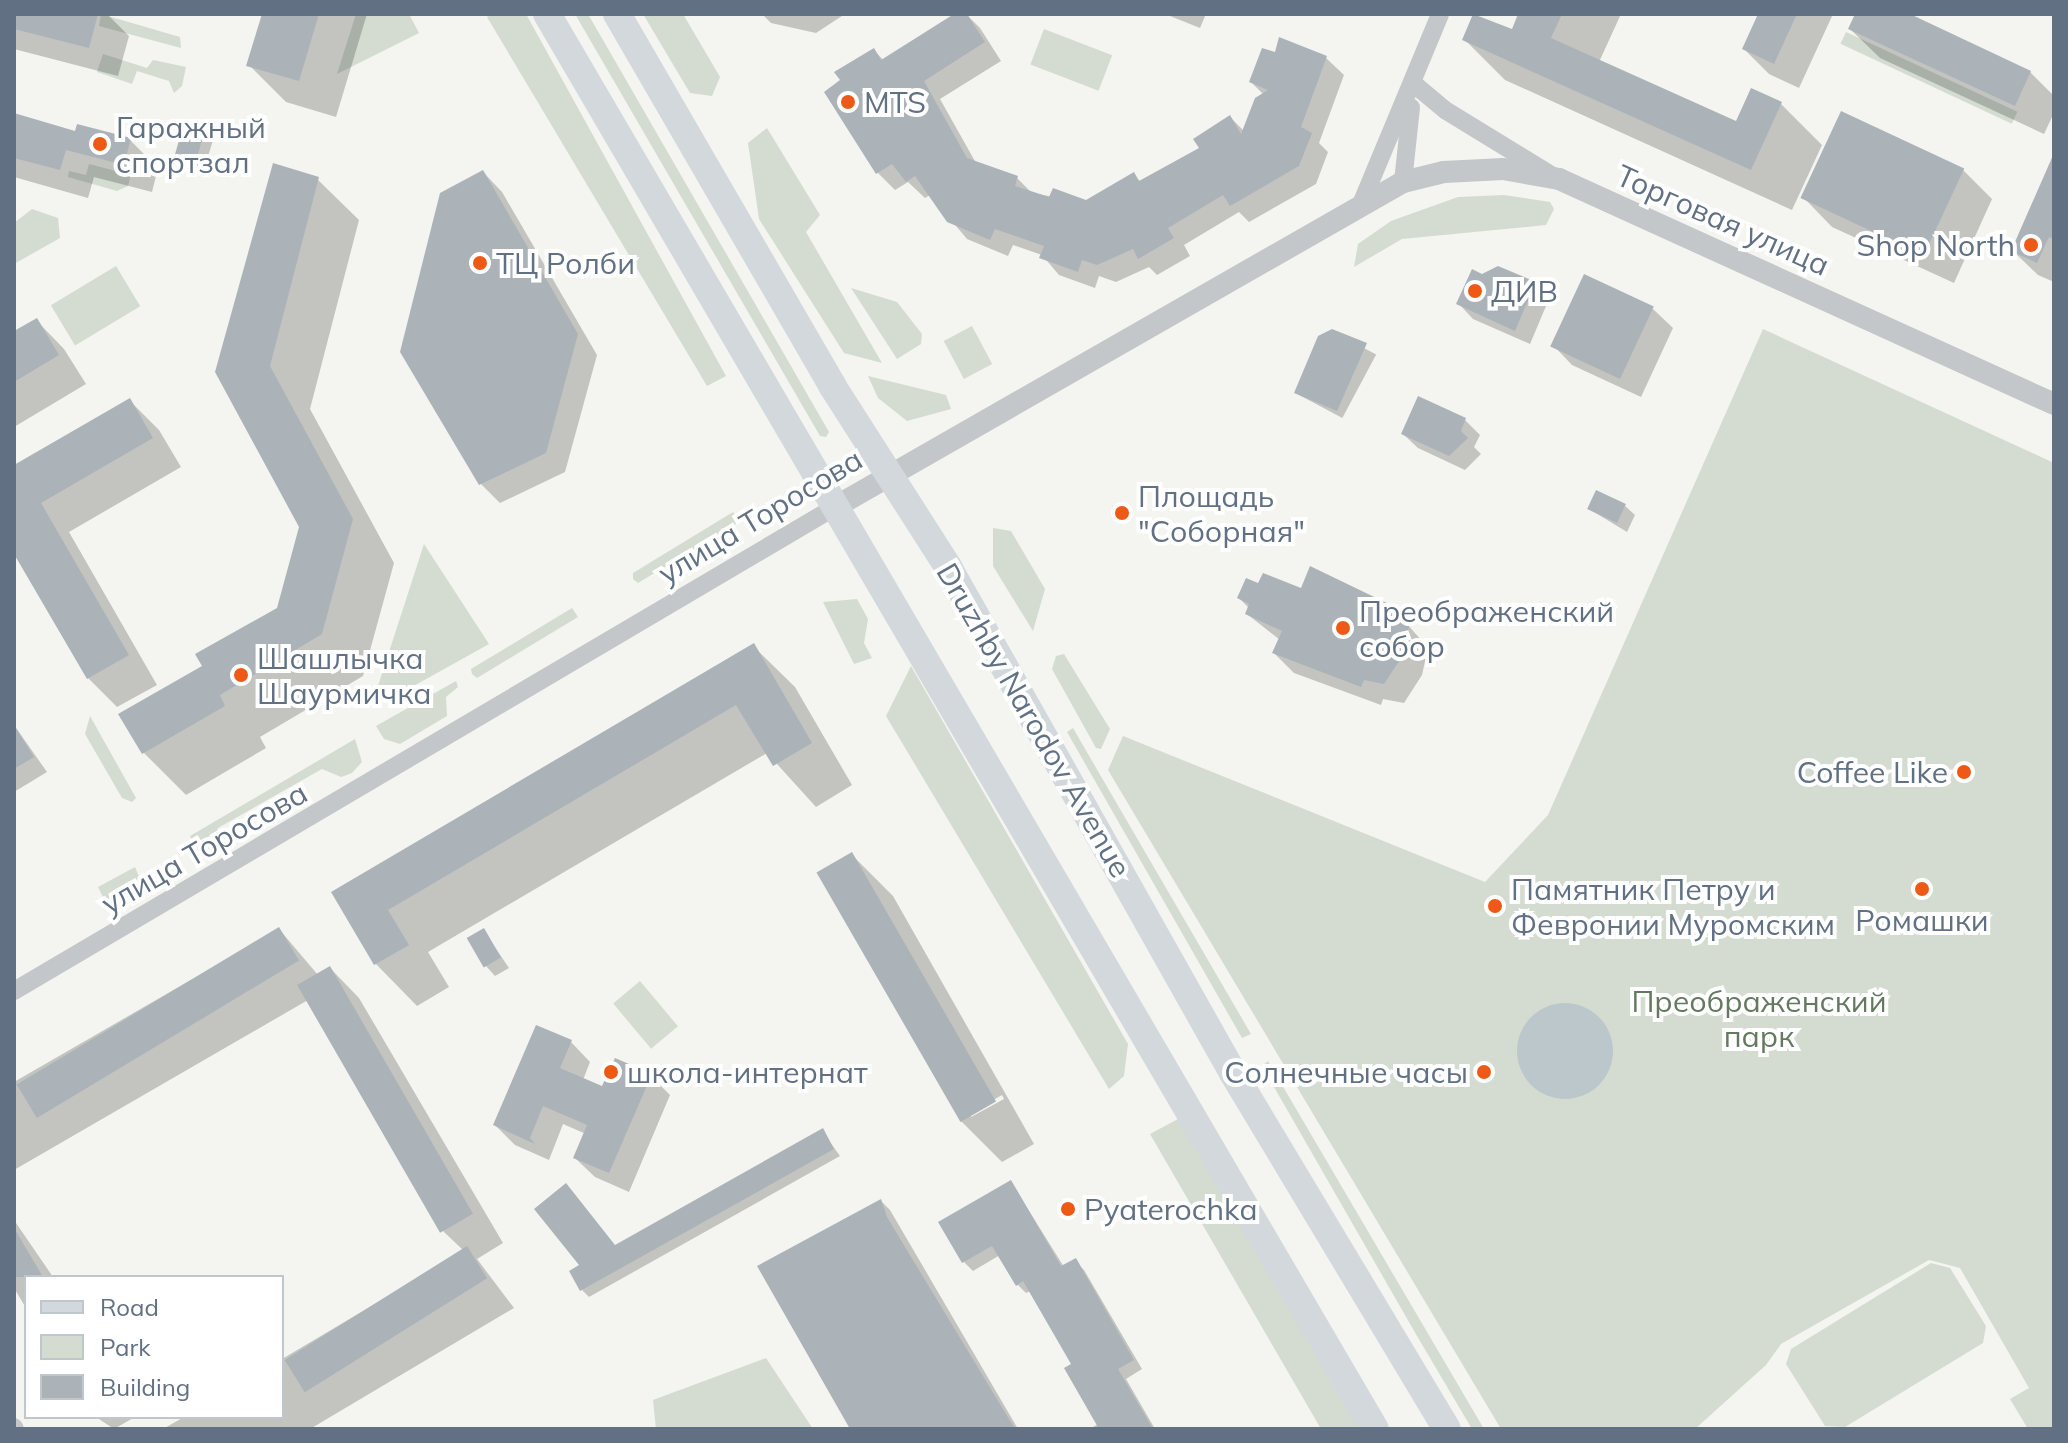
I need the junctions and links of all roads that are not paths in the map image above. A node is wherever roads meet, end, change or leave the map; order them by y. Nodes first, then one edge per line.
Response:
1 (547, 14) edge
2 (617, 14) edge
3 (1440, 14) edge
4 (1414, 84) junction
5 (1388, 146) junction
6 (1559, 179) junction
7 (1403, 182) junction
8 (1359, 209) junction
9 (2054, 404) edge
10 (890, 474) junction
11 (835, 507) junction
12 (14, 991) edge
13 (1375, 1429) edge
14 (1447, 1429) edge

1 - 11 main road
2 - 10 main road, Druzhby Narodov Avenue
3 - 4 street
4 - 5 street
4 - 6 street
4 - 7 street
5 - 7 street
5 - 8 street
6 - 7 street, Торговая улица
6 - 9 street, Торговая улица
7 - 8 street, Торговая улица
8 - 10 street, улица Торосова
10 - 11 street, улица Торосова
10 - 14 main road, Druzhby Narodov Avenue
11 - 12 street, улица Торосова
11 - 13 main road

